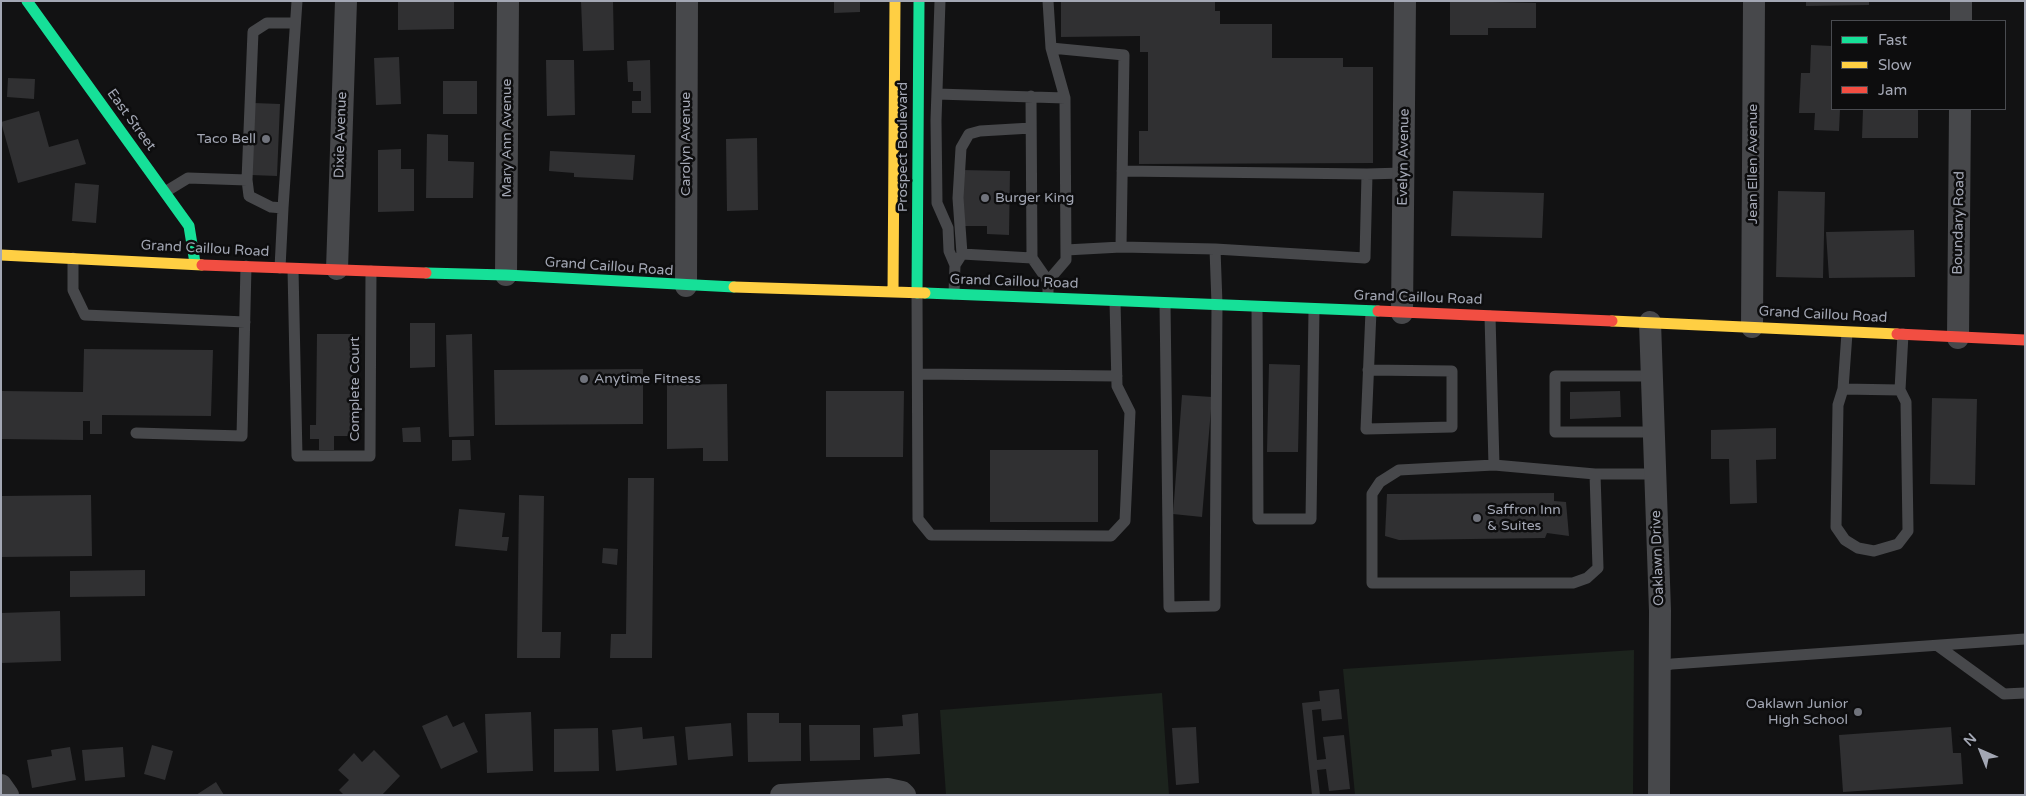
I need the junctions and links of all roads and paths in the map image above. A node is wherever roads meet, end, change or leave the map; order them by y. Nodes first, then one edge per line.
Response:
1 (27, 1) edge
2 (297, 1) edge
3 (346, 1) edge
4 (508, 1) edge
5 (687, 1) edge
6 (895, 1) edge
7 (919, 1) edge
8 (940, 1) edge
9 (1048, 1) edge
10 (1405, 1) edge
11 (1754, 1) edge
12 (1961, 1) edge
13 (1961, 20) edge
14 (296, 23) junction
15 (1051, 48) junction
16 (918, 50) junction
17 (939, 50) junction
18 (937, 94) junction
19 (1031, 96) junction
20 (1065, 98) junction
21 (1960, 110) edge
22 (1031, 128) junction
23 (1122, 171) junction
24 (1403, 173) junction
25 (1367, 174) junction
26 (247, 180) junction
27 (164, 192) junction
28 (937, 203) junction
29 (918, 205) junction
30 (283, 208) junction
31 (1122, 247) junction
32 (1215, 249) junction
33 (1066, 250) junction
34 (962, 254) junction
35 (1, 255) edge
36 (73, 258) junction
37 (1032, 258) junction
38 (195, 263) junction
39 (956, 265) junction
40 (246, 266) junction
41 (280, 268) junction
42 (293, 269) junction
43 (337, 269) junction
44 (371, 271) junction
45 (506, 275) junction
46 (1048, 281) junction
47 (686, 286) junction
48 (893, 292) junction
49 (918, 293) junction
50 (954, 294) junction
51 (1048, 297) junction
52 (1115, 301) junction
53 (1165, 303) junction
54 (1216, 304) junction
55 (1257, 307) junction
56 (1314, 309) junction
57 (1371, 311) junction
58 (1402, 313) junction
59 (1490, 316) junction
60 (245, 322) junction
61 (1650, 322) junction
62 (1752, 327) junction
63 (1847, 333) junction
64 (1903, 333) junction
65 (1958, 338) junction
66 (2025, 340) edge
67 (1368, 370) junction
68 (918, 374) junction
69 (1117, 376) junction
70 (1652, 376) junction
71 (1843, 389) junction
72 (1900, 390) junction
73 (1654, 432) junction
74 (136, 434) dead end
75 (1494, 465) junction
76 (1596, 474) junction
77 (1655, 474) junction
78 (2025, 639) edge
79 (1938, 646) junction
80 (1660, 667) junction
81 (2025, 693) edge
82 (1, 784) edge
83 (8, 795) edge
84 (781, 795) edge
85 (905, 795) edge
86 (1659, 795) edge

1 - 27 main road, East Street
2 - 14 lane
3 - 43 street, Dixie Avenue
4 - 45 street, Mary Ann Avenue
5 - 47 street, Carolyn Avenue
6 - 48 main road, Prospect Boulevard
7 - 16 main road, Prospect Boulevard
8 - 17 lane
9 - 15 lane
10 - 24 street, Evelyn Avenue
11 - 62 street, Jean Ellen Avenue
12 - 13 street
14 - 26 lane
14 - 30 lane
15 - 20 lane
15 - 23 lane
16 - 17 lane
16 - 29 main road, Prospect Boulevard
17 - 18 lane
18 - 19 lane
18 - 28 lane
19 - 20 lane
19 - 22 lane
20 - 33 lane
21 - 65 street, Boundary Road
22 - 34 lane
22 - 37 lane
23 - 25 lane
23 - 31 lane
24 - 25 lane
24 - 58 street, Evelyn Avenue
25 - 32 lane
26 - 27 lane
26 - 30 lane
27 - 38 main road, East Street
28 - 29 lane
28 - 39 lane
29 - 49 main road, Prospect Boulevard
30 - 41 lane
31 - 32 lane
31 - 33 lane
32 - 54 lane
33 - 46 lane
34 - 37 lane
34 - 39 lane
35 - 36 main road, Grand Caillou Road
36 - 38 main road, Grand Caillou Road
36 - 60 lane
37 - 46 lane
38 - 40 main road, Grand Caillou Road
39 - 50 lane
40 - 41 main road, Grand Caillou Road
40 - 60 lane
41 - 42 main road, Grand Caillou Road
42 - 43 main road, Grand Caillou Road
42 - 44 lane, Complete Court
43 - 44 main road, Grand Caillou Road
44 - 45 main road, Grand Caillou Road
45 - 47 main road, Grand Caillou Road
46 - 51 lane
47 - 48 main road, Grand Caillou Road
48 - 49 main road, Grand Caillou Road
49 - 50 main road, Grand Caillou Road
49 - 68 lane
50 - 51 main road, Grand Caillou Road
51 - 52 main road, Grand Caillou Road
52 - 53 main road, Grand Caillou Road
52 - 69 lane
53 - 54 main road, Grand Caillou Road
53 - 54 lane
54 - 55 main road, Grand Caillou Road
55 - 56 main road, Grand Caillou Road
55 - 56 lane
56 - 57 main road, Grand Caillou Road
57 - 58 main road, Grand Caillou Road
57 - 67 lane
58 - 59 main road, Grand Caillou Road
59 - 61 main road, Grand Caillou Road
59 - 75 lane
60 - 74 lane
61 - 62 main road, Grand Caillou Road
61 - 70 street, Oaklawn Drive
62 - 63 main road, Grand Caillou Road
63 - 64 main road, Grand Caillou Road
63 - 71 lane
64 - 65 main road, Grand Caillou Road
64 - 72 lane
65 - 66 main road, Grand Caillou Road
67 - 67 lane
68 - 69 lane
68 - 69 lane
70 - 73 street, Oaklawn Drive
70 - 73 lane
71 - 72 lane
71 - 72 lane
73 - 77 street, Oaklawn Drive
75 - 76 lane
75 - 76 lane
76 - 77 lane
77 - 80 street, Oaklawn Drive
78 - 79 lane
79 - 80 lane
79 - 81 lane
80 - 86 street, Oaklawn Drive
82 - 83 street
84 - 85 street

